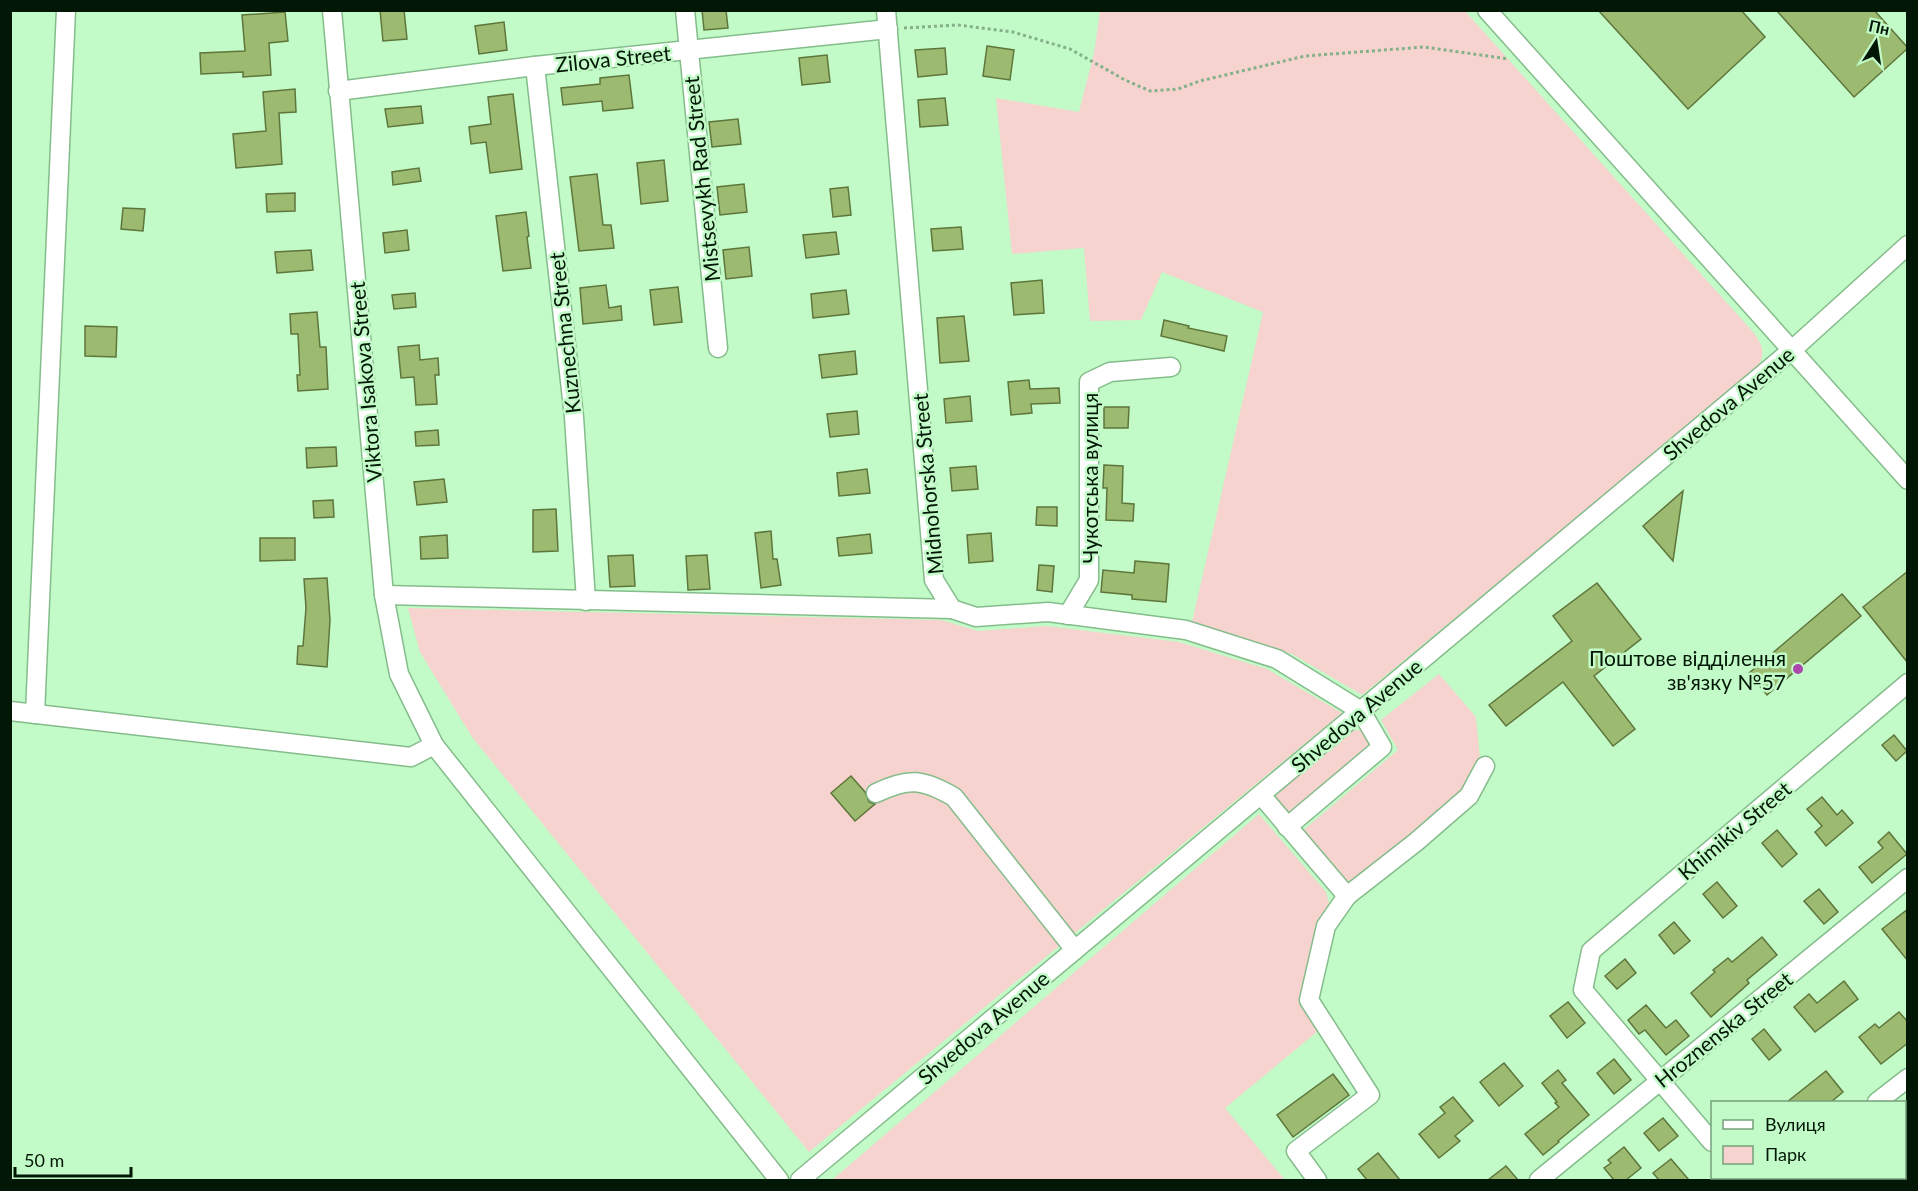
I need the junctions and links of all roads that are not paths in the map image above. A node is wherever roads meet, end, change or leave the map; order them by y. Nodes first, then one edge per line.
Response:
1 (66, 10) edge
2 (332, 10) edge
3 (685, 10) edge
4 (886, 10) edge
5 (1487, 10) edge
6 (888, 29) junction
7 (688, 50) junction
8 (535, 66) junction
9 (338, 91) junction
10 (1908, 245) edge
11 (718, 348) dead end
12 (1792, 350) junction
13 (1171, 367) dead end
14 (1908, 480) edge
15 (384, 595) junction
16 (586, 601) junction
17 (952, 609) junction
18 (1068, 615) junction
19 (1908, 683) edge
20 (10, 711) edge
21 (1361, 711) junction
22 (35, 714) junction
23 (434, 745) junction
24 (1485, 766) dead end
25 (876, 793) dead end
26 (1261, 795) junction
27 (1287, 826) junction
28 (1908, 878) edge
29 (1347, 896) junction
30 (1075, 950) junction
31 (1908, 1078) edge
32 (1661, 1081) junction
33 (1878, 1101) edge
34 (1711, 1140) edge
35 (1312, 1175) edge
36 (779, 1180) edge
37 (800, 1180) edge
38 (1539, 1180) edge

1 - 22 street
2 - 9 street, Viktora Isakova Street
3 - 7 street, Mistsevykh Rad Street
4 - 6 street, Midnohorska Street
5 - 12 street
6 - 7 street, Zilova Street
6 - 17 street, Midnohorska Street
7 - 8 street, Zilova Street
7 - 11 street, Mistsevykh Rad Street
8 - 9 street, Zilova Street
8 - 16 street, Kuznechna Street
9 - 15 street, Viktora Isakova Street
10 - 12 street, Shvedova Avenue
12 - 14 street
12 - 21 street, Shvedova Avenue
13 - 18 street, Чукотська вулиця
15 - 16 street
15 - 23 street, Viktora Isakova Street
16 - 17 street
17 - 18 street
18 - 21 street
19 - 32 street, Khimikiv Street
20 - 22 street
21 - 26 street, Shvedova Avenue
21 - 27 street
22 - 23 street
23 - 36 street, Viktora Isakova Street
24 - 29 street
25 - 30 street
26 - 27 street
26 - 30 street, Shvedova Avenue
27 - 29 street
28 - 32 street, Hroznenska Street
29 - 35 street
30 - 37 street, Shvedova Avenue
31 - 33 street
32 - 34 street
32 - 38 street, Hroznenska Street

